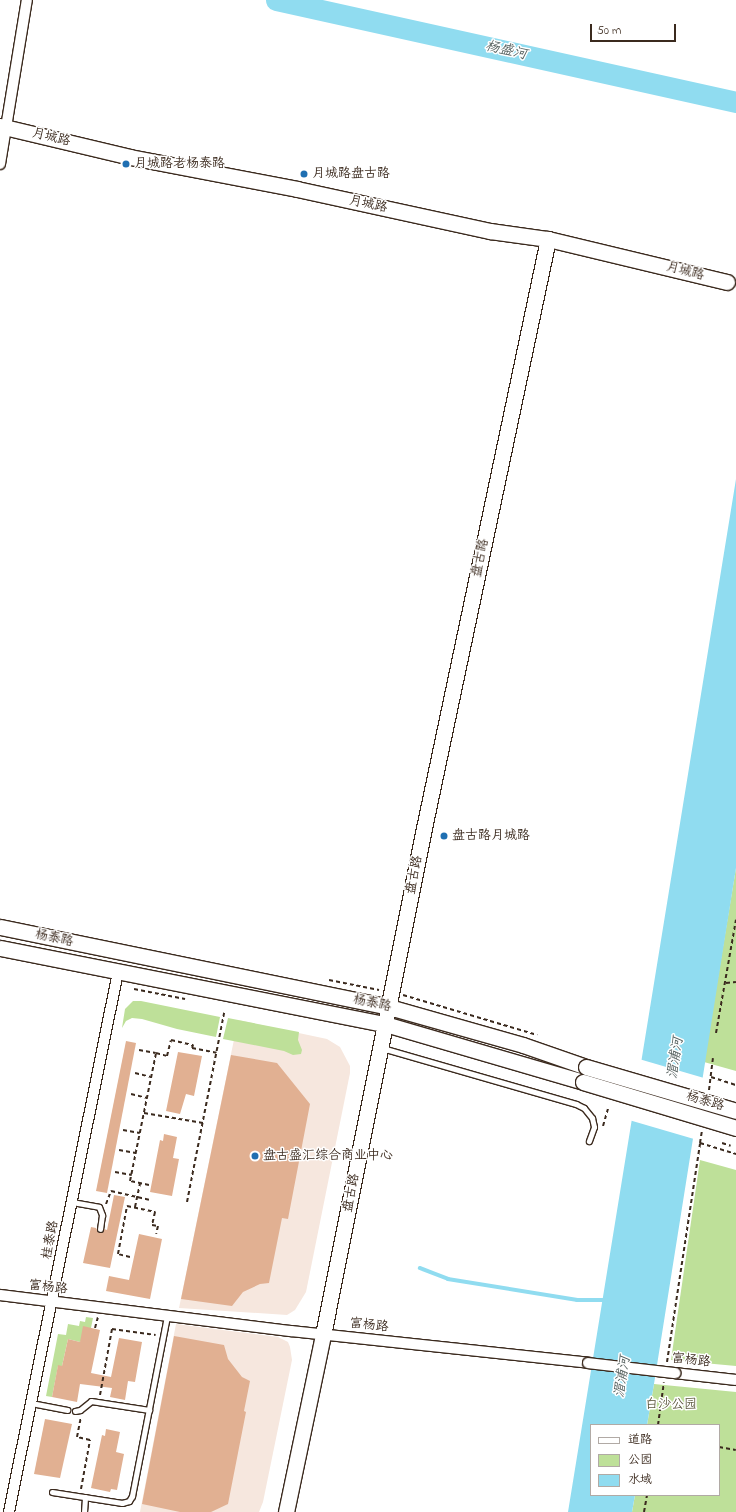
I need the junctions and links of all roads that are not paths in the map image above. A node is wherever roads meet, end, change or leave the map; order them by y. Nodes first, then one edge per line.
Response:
1 (27, 0) edge
2 (3, 127) edge
3 (0, 164) edge
4 (548, 239) junction
5 (731, 283) edge
6 (0, 927) edge
7 (0, 948) edge
8 (116, 978) junction
9 (389, 1007) junction
10 (385, 1024) junction
11 (381, 1047) junction
12 (585, 1075) junction
13 (736, 1111) edge
14 (736, 1128) edge
15 (589, 1141) dead end
16 (72, 1202) junction
17 (100, 1229) dead end
18 (0, 1295) edge
19 (52, 1301) junction
20 (167, 1316) junction
21 (323, 1335) junction
22 (736, 1380) edge
23 (31, 1403) junction
24 (66, 1410) dead end
25 (148, 1410) junction
26 (77, 1411) road end
27 (52, 1492) dead end
28 (85, 1497) junction
29 (9, 1512) edge
30 (84, 1512) edge
31 (286, 1512) edge

1 - 2 street
2 - 3 street
2 - 4 street, 月城路
4 - 5 street, 月城路
4 - 9 street, 盘古路
6 - 9 street, 杨泰路
7 - 8 street, 杨泰路
8 - 10 street, 杨泰路
8 - 16 street, 桂泰路
9 - 10 street, 盘古路
9 - 12 street, 杨泰路
10 - 11 street, 盘古路
10 - 12 street, 杨泰路
11 - 15 lane
11 - 21 street, 盘古路
12 - 13 street, 杨泰路, bridge
12 - 14 street, 杨泰路, bridge
16 - 17 lane
16 - 19 street, 桂泰路
18 - 19 street, 富杨路
19 - 20 street, 富杨路
19 - 23 street, 桂泰路
20 - 21 street, 富杨路
20 - 25 lane
21 - 22 street, 富杨路, bridge
21 - 31 street, 盘古路
23 - 24 lane
23 - 29 street, 桂泰路
25 - 26 lane
25 - 28 lane
27 - 28 lane
28 - 30 lane

